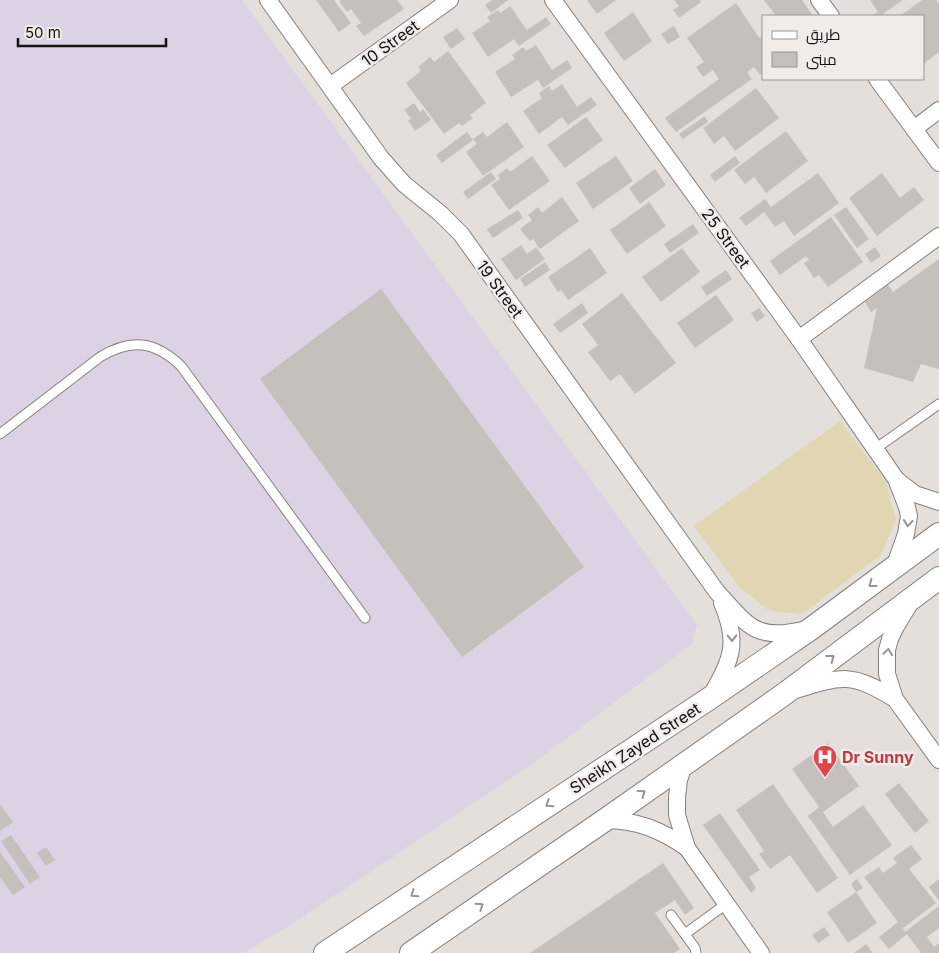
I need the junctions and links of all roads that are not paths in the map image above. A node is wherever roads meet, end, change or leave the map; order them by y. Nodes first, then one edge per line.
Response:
1 (268, 0) edge
2 (450, 0) edge
3 (553, 0) edge
4 (819, 0) edge
5 (830, 15) edge
6 (878, 80) edge
7 (330, 86) junction
8 (939, 110) edge
9 (914, 128) junction
10 (939, 163) edge
11 (939, 236) edge
12 (799, 339) junction
13 (939, 404) edge
14 (0, 434) edge
15 (876, 449) junction
16 (896, 479) junction
17 (939, 502) edge
18 (939, 534) edge
19 (894, 568) junction
20 (939, 578) edge
21 (717, 592) junction
22 (914, 597) junction
23 (365, 618) dead end
24 (812, 628) junction
25 (783, 695) junction
26 (710, 698) junction
27 (895, 699) junction
28 (939, 760) edge
29 (686, 762) junction
30 (605, 820) junction
31 (687, 848) junction
32 (726, 904) junction
33 (671, 915) dead end
34 (685, 934) junction
35 (417, 951) edge
36 (325, 953) edge
37 (696, 953) edge
38 (761, 953) edge

1 - 7 street, 19 Street
2 - 7 street, 10 Street
3 - 12 street, 25 Street
4 - 5 street
6 - 9 street
7 - 21 street, 19 Street
8 - 9 street
9 - 10 street
11 - 12 street
12 - 15 street, 25 Street
13 - 15 lane
14 - 23 lane
15 - 16 street, 25 Street
16 - 17 street, 25 Street
16 -> 19 street, 25 Street
18 - 19 main road, Sheikh Zayed Street
19 -> 24 main road, Sheikh Zayed Street
20 - 22 main road
21 - 24 street
21 -> 26 street
25 -> 22 main road
27 -> 22 street
24 - 26 main road, Sheikh Zayed Street
25 - 27 street
25 - 29 main road
26 -> 36 main road, Sheikh Zayed Street
27 - 28 street
30 -> 29 main road
29 - 31 street
30 - 31 street
35 -> 30 main road
31 - 32 street
32 - 34 lane
32 - 38 street
33 - 34 lane
34 - 37 lane

